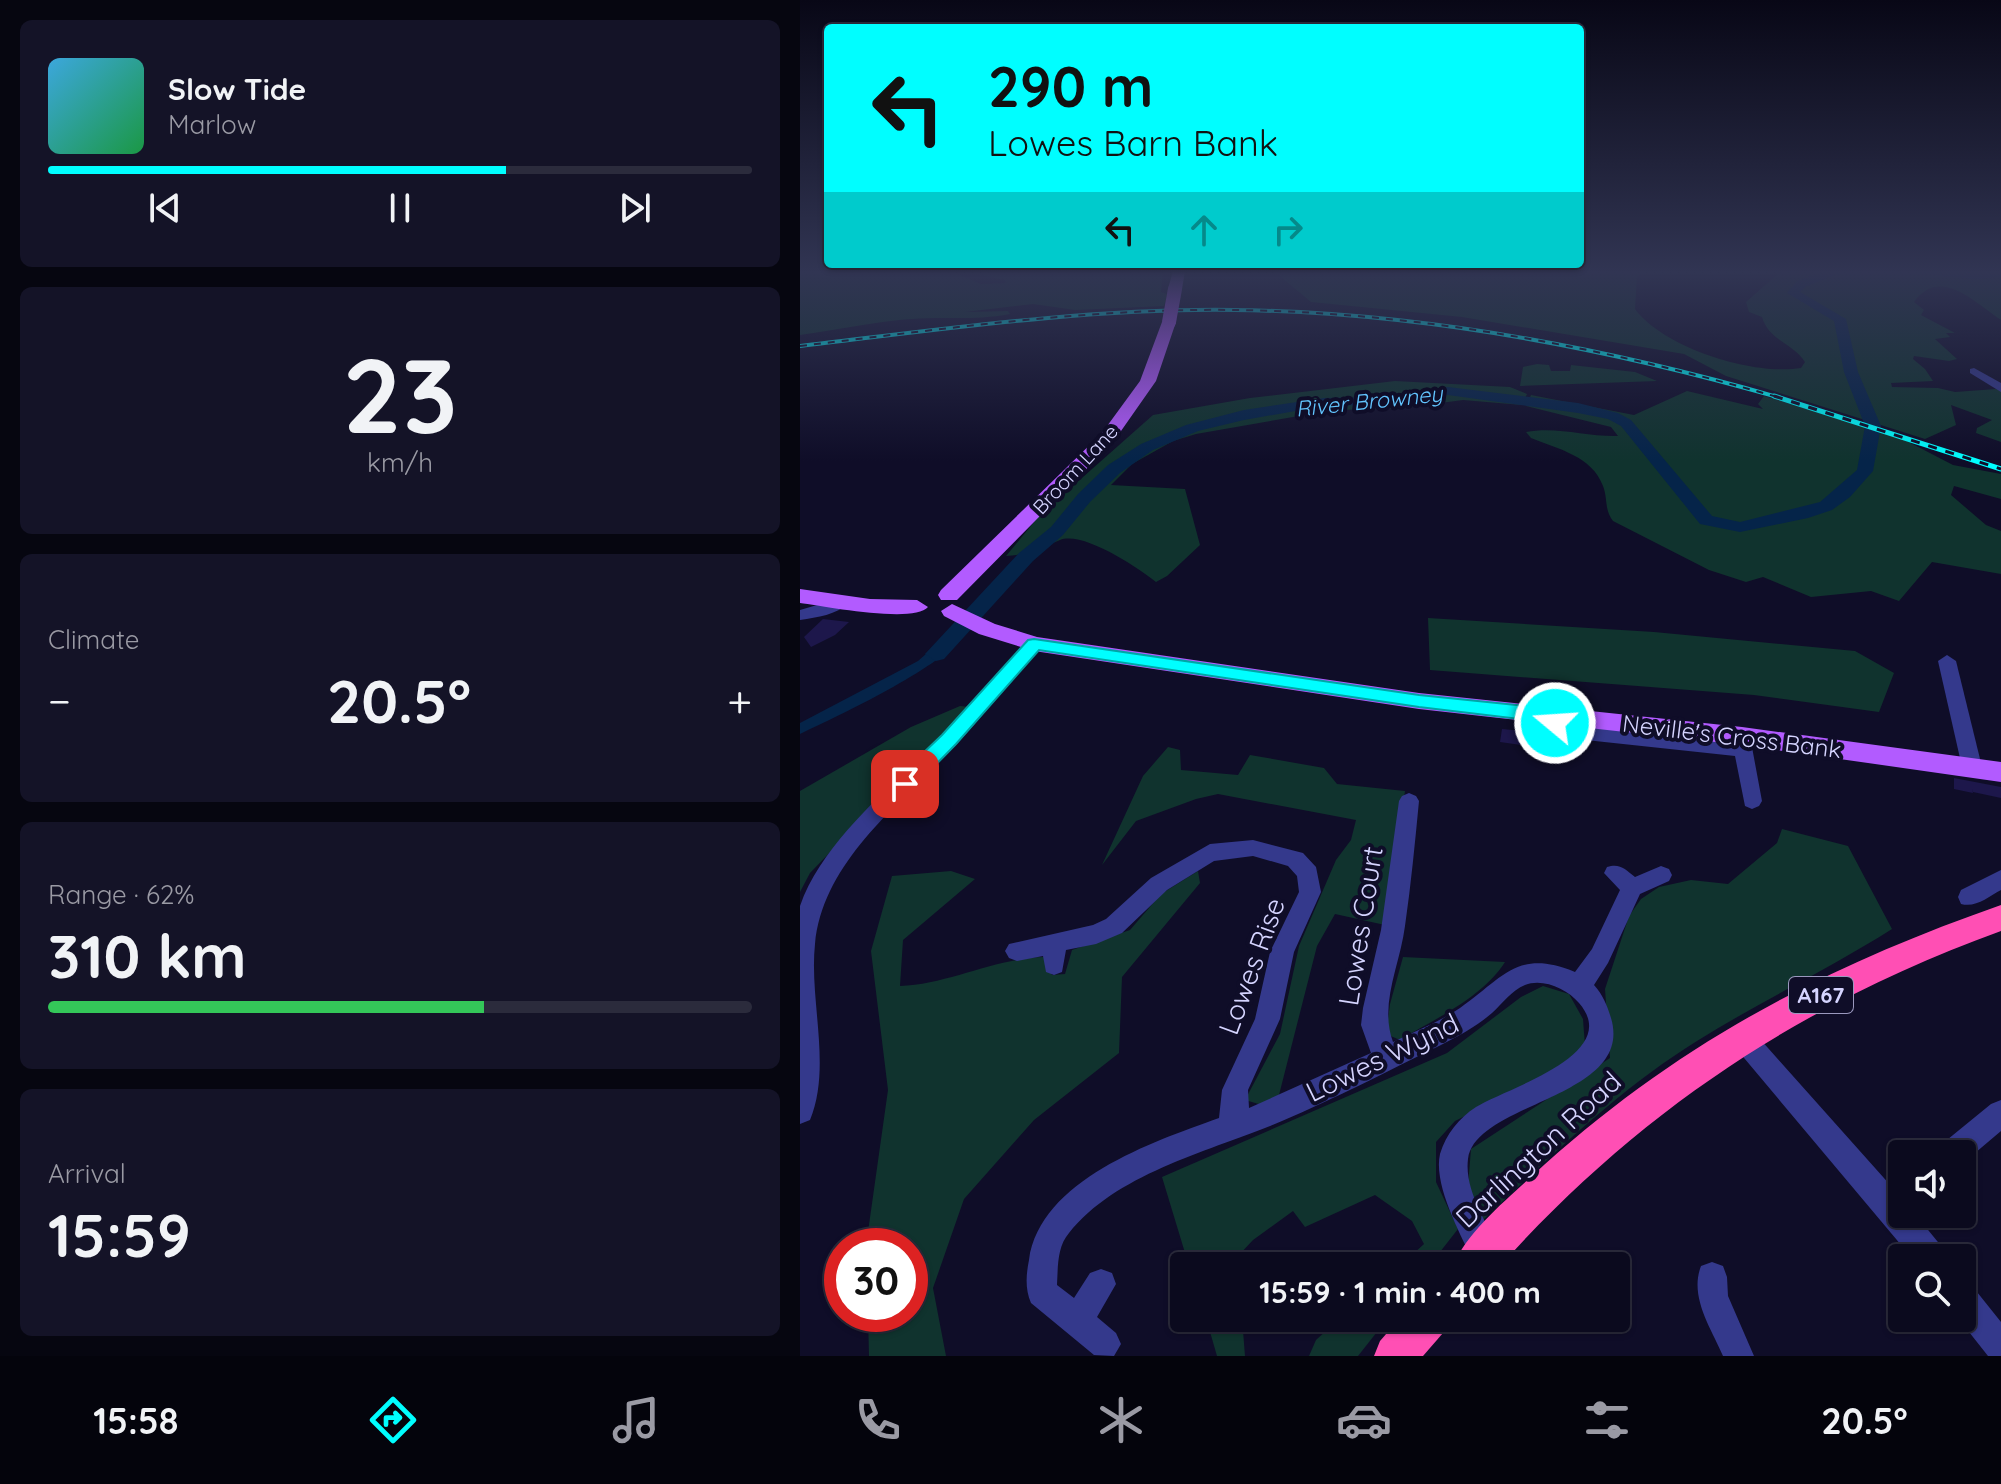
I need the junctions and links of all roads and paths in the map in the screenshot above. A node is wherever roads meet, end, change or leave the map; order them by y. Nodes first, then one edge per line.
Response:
1 (1165, 334) edge
2 (1974, 371) dead end
3 (2001, 388) edge
4 (800, 596) edge
5 (841, 603) junction
6 (951, 603) junction
7 (800, 615) edge
8 (1034, 644) junction
9 (1947, 661) dead end
10 (1743, 743) junction
11 (1972, 767) junction
12 (2001, 772) edge
13 (1409, 801) dead end
14 (1752, 801) dead end
15 (1661, 875) dead end
16 (2001, 879) edge
17 (1969, 897) dead end
18 (2001, 918) edge
19 (1017, 951) dead end
20 (1579, 987) junction
21 (1743, 1038) junction
22 (1386, 1058) junction
23 (800, 1111) edge
24 (2001, 1113) edge
25 (1232, 1125) junction
26 (1969, 1140) edge
27 (1888, 1192) edge
28 (1477, 1252) edge
29 (1486, 1252) edge
30 (1712, 1277) dead end
31 (1101, 1284) dead end
32 (1976, 1316) edge
33 (1076, 1322) junction
34 (1416, 1332) edge
35 (1105, 1344) dead end
36 (2001, 1347) edge
37 (1739, 1355) edge
38 (1396, 1356) edge

1 - 6 main road, Broom Lane, bridge
2 - 3 street
4 - 5 main road
5 - 6 main road
5 - 7 street
6 - 8 main road, Neville's Cross Bank
8 - 10 main road, Neville's Cross Bank
8 - 23 street
9 - 11 street
10 - 11 main road, Neville's Cross Bank
10 - 14 street
11 - 12 main road, Neville's Cross Bank
13 - 22 street, Lowes Court
15 - 20 street
16 - 17 street
18 - 21 highway, Darlington Road / A167
19 - 25 street, Lowes Rise
20 - 22 street, Lowes Wynd
20 - 28 street
21 - 27 street
21 - 29 highway, Darlington Road / A167
22 - 25 street, Lowes Wynd
24 - 26 street
25 - 33 street, Lowes Wynd
30 - 37 street
31 - 33 street
32 - 36 street
33 - 35 street, Lowes Wynd
34 - 38 highway

